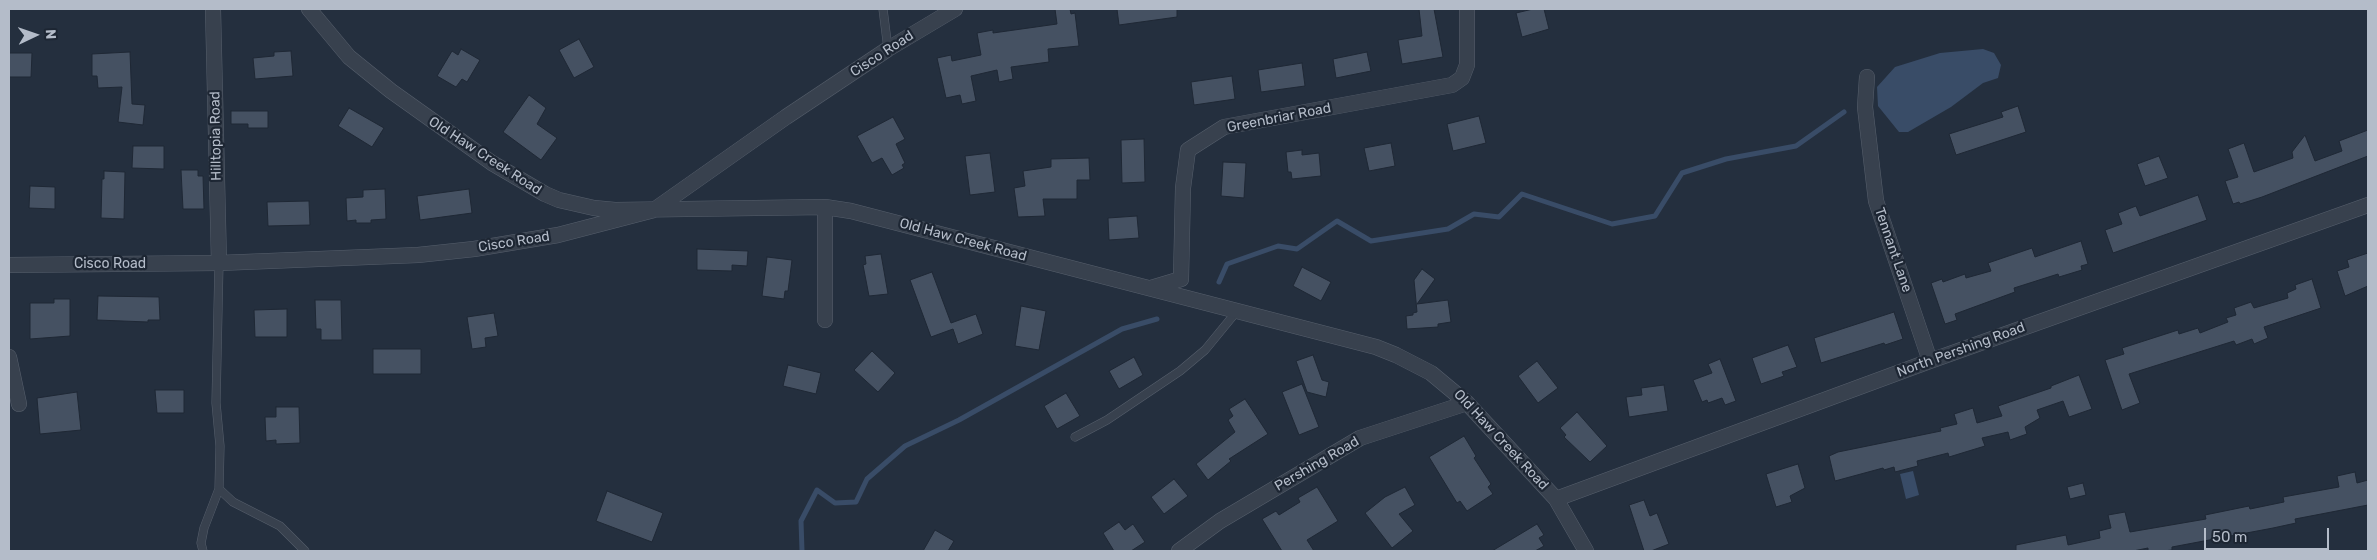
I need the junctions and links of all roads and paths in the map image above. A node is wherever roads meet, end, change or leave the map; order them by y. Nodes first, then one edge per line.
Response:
1 (214, 9) edge
2 (309, 9) edge
3 (883, 9) edge
4 (955, 9) edge
5 (1466, 9) edge
6 (888, 49) junction
7 (1868, 77) dead end
8 (2368, 205) edge
9 (825, 207) junction
10 (654, 210) junction
11 (219, 263) junction
12 (9, 265) edge
13 (1151, 288) junction
14 (1237, 311) junction
15 (825, 320) dead end
16 (9, 357) edge
17 (1930, 361) junction
18 (1467, 403) junction
19 (18, 404) dead end
20 (1074, 436) dead end
21 (219, 489) junction
22 (1556, 499) junction
23 (203, 551) edge
24 (305, 551) edge
25 (1179, 551) edge
26 (1586, 551) edge

1 - 11 street, Hilltopia Road
2 - 10 street, Old Haw Creek Road
3 - 6 lane
4 - 6 street, Cisco Road
5 - 13 street, Greenbriar Road
6 - 10 street, Cisco Road
7 - 17 street, Tennant Lane
8 - 17 street, North Pershing Road
9 - 10 street, Old Haw Creek Road
9 - 13 street, Old Haw Creek Road
9 - 15 street
10 - 11 street, Cisco Road
11 - 12 street, Cisco Road
11 - 21 lane
13 - 14 street, Old Haw Creek Road
14 - 18 street, Old Haw Creek Road
14 - 20 lane
16 - 19 street
17 - 22 street, North Pershing Road
18 - 22 street, Old Haw Creek Road
18 - 25 street, Pershing Road
21 - 23 lane
21 - 24 lane
22 - 26 street, Old Haw Creek Road

